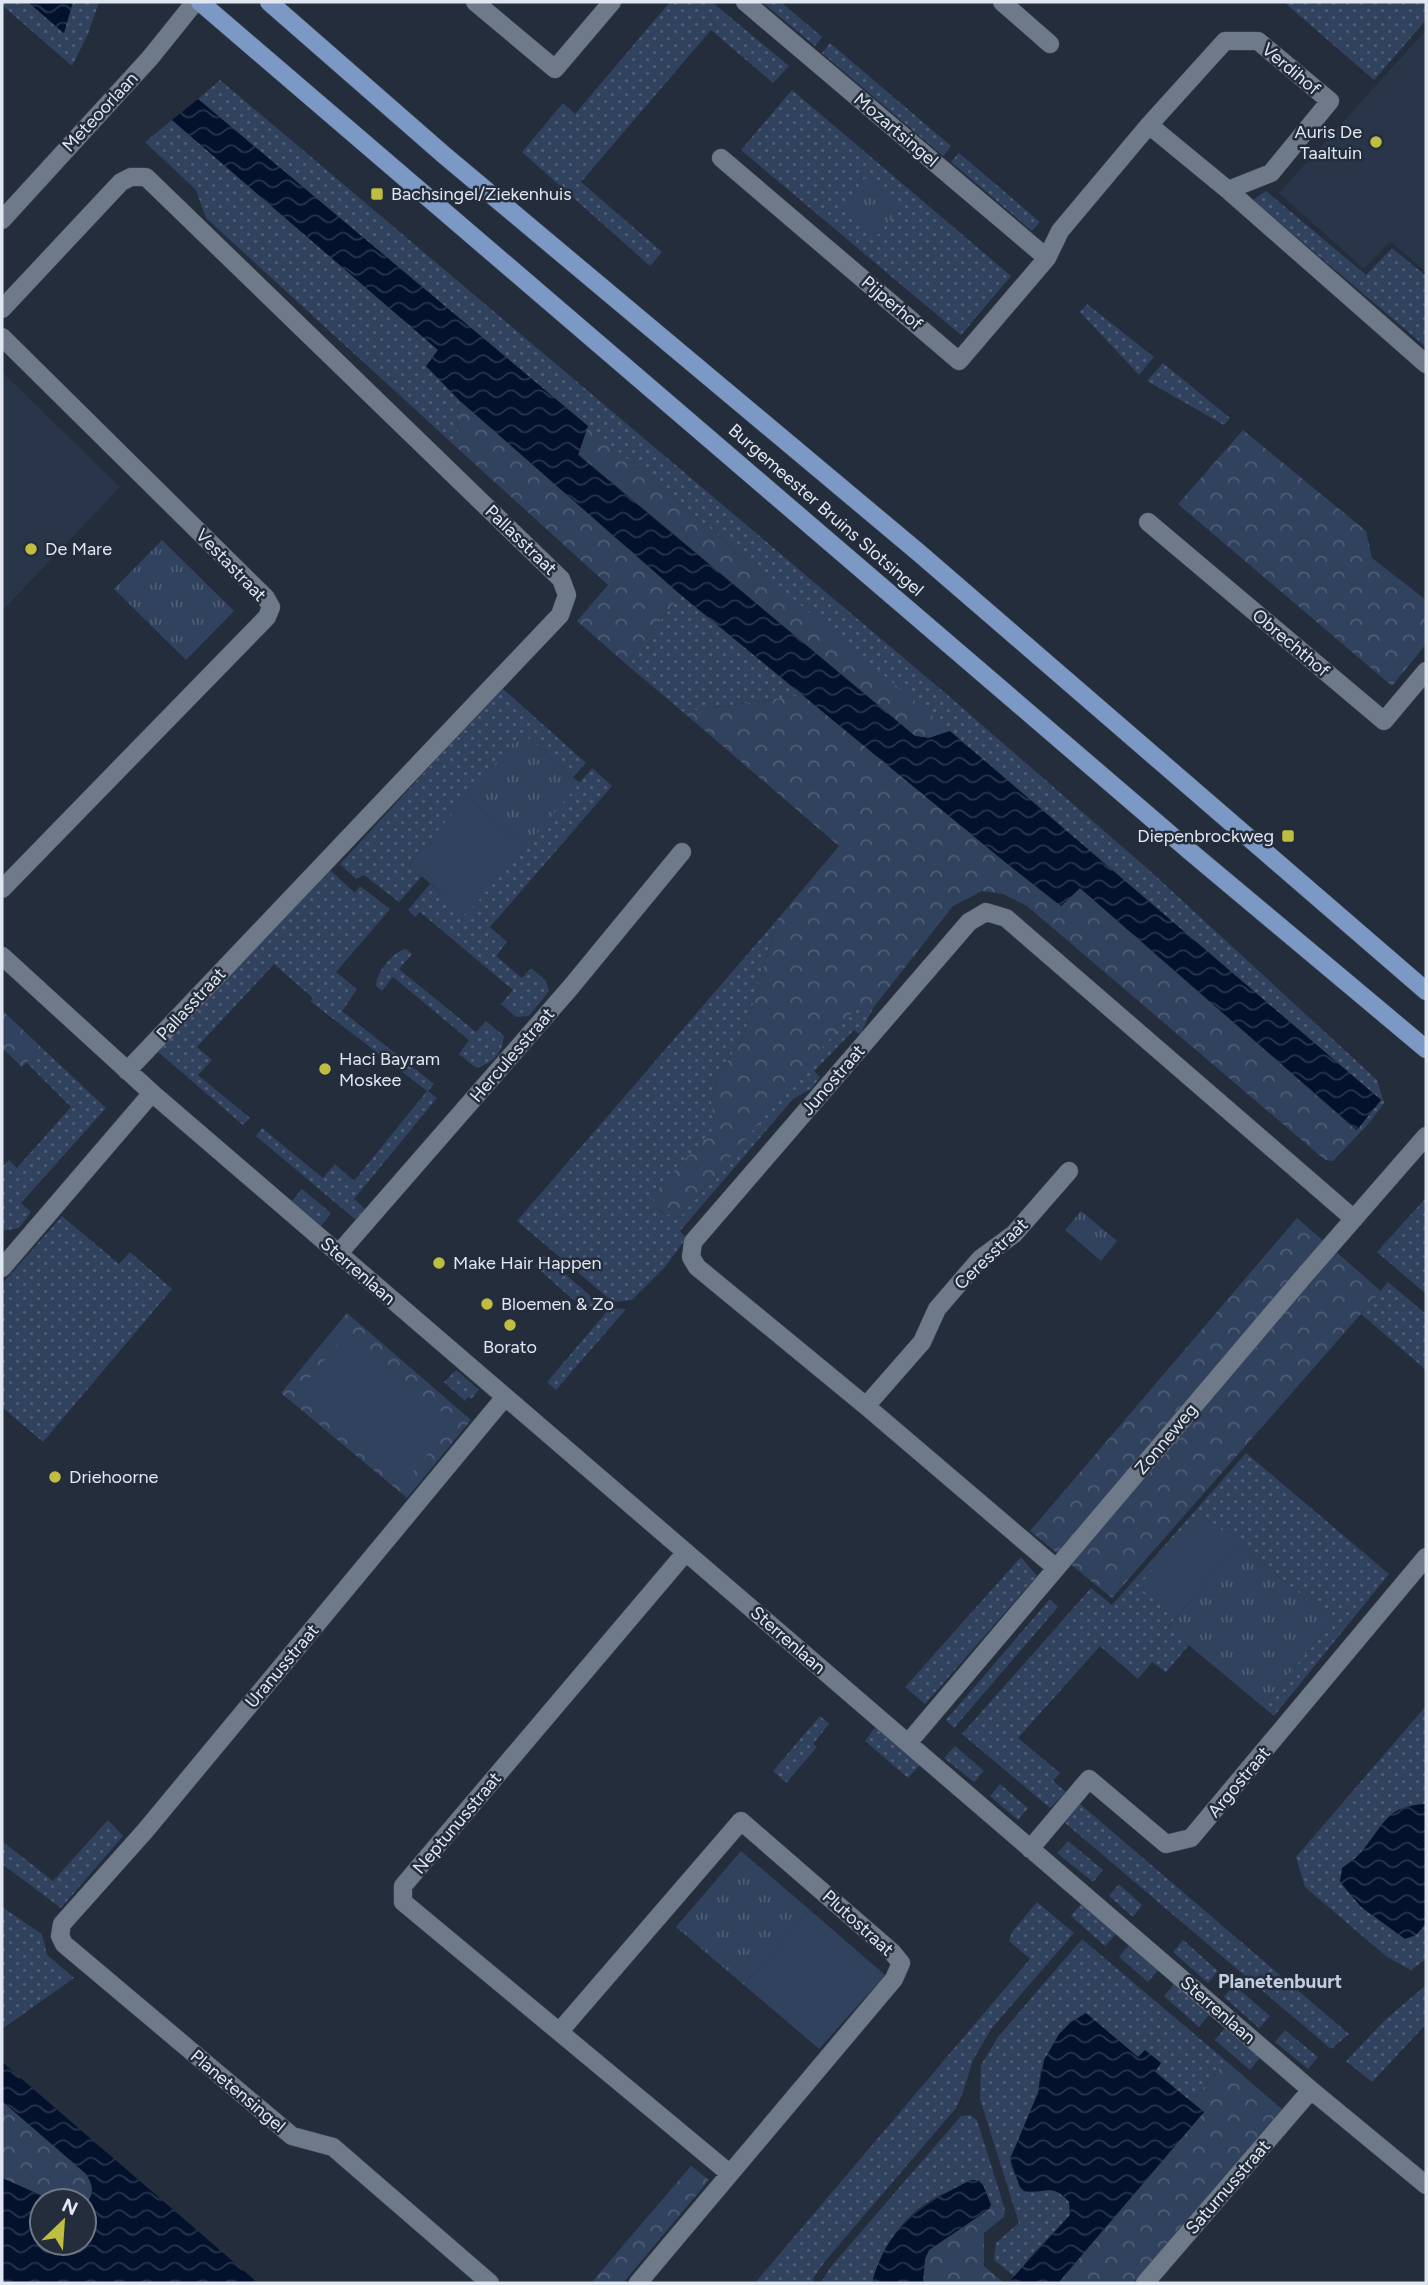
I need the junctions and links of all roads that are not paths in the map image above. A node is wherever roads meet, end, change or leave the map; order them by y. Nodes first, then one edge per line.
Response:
1 (197, 2) edge
2 (269, 2) edge
3 (475, 2) edge
4 (612, 2) edge
5 (745, 2) edge
6 (1002, 2) edge
7 (1050, 44) dead end
8 (1149, 125) junction
9 (721, 158) dead end
10 (1228, 190) junction
11 (2, 220) edge
12 (1047, 258) junction
13 (2, 309) edge
14 (2, 337) edge
15 (1426, 364) edge
16 (1148, 522) dead end
17 (1426, 671) edge
18 (682, 852) dead end
19 (2, 889) edge
20 (2, 956) edge
21 (1426, 991) edge
22 (1426, 1049) edge
23 (127, 1071) junction
24 (152, 1093) junction
25 (1426, 1136) edge
26 (1069, 1171) dead end
27 (1354, 1219) junction
28 (339, 1253) junction
29 (2, 1268) edge
30 (505, 1397) junction
31 (866, 1406) junction
32 (686, 1552) junction
33 (1426, 1557) edge
34 (1056, 1569) junction
35 (908, 1743) junction
36 (1030, 1849) junction
37 (60, 1936) joint
38 (560, 2031) junction
39 (1311, 2090) junction
40 (729, 2173) junction
41 (1426, 2185) edge
42 (490, 2283) edge
43 (638, 2283) edge
44 (1145, 2283) edge

1 - 11 street, Meteoorlaan
1 - 22 main road, Burgemeester Bruins Slotsingel
2 - 21 main road, Burgemeester Bruins Slotsingel
3 - 4 street
5 - 12 street, Mozartsingel
6 - 7 street
8 - 10 street
8 - 10 street, Verdihof
8 - 12 street, Verdihof
9 - 12 street, Pijperhof
10 - 15 street
13 - 23 street, Pallasstraat
14 - 19 street, Vestastraat
16 - 17 street, Obrechthof
18 - 28 street, Herculesstraat
20 - 23 street, Sterrenlaan
23 - 24 street, Sterrenlaan
24 - 28 street, Sterrenlaan
24 - 29 street
25 - 27 street, Zonneweg
26 - 31 street, Ceresstraat
27 - 31 street, Junostraat
27 - 34 street, Zonneweg
28 - 30 street, Sterrenlaan
30 - 32 street, Sterrenlaan
30 - 37 street, Uranusstraat
31 - 34 street, Junostraat
32 - 35 street, Sterrenlaan
32 - 38 street, Neptunusstraat
33 - 36 street, Argostraat
34 - 35 street, Zonneweg
35 - 36 street, Sterrenlaan
36 - 39 street, Sterrenlaan
37 - 42 street, Planetensingel
38 - 40 street, Neptunusstraat
38 - 40 street, Plutostraat
39 - 41 street, Sterrenlaan
39 - 44 street, Saturnusstraat
40 - 43 street, Plutostraat

